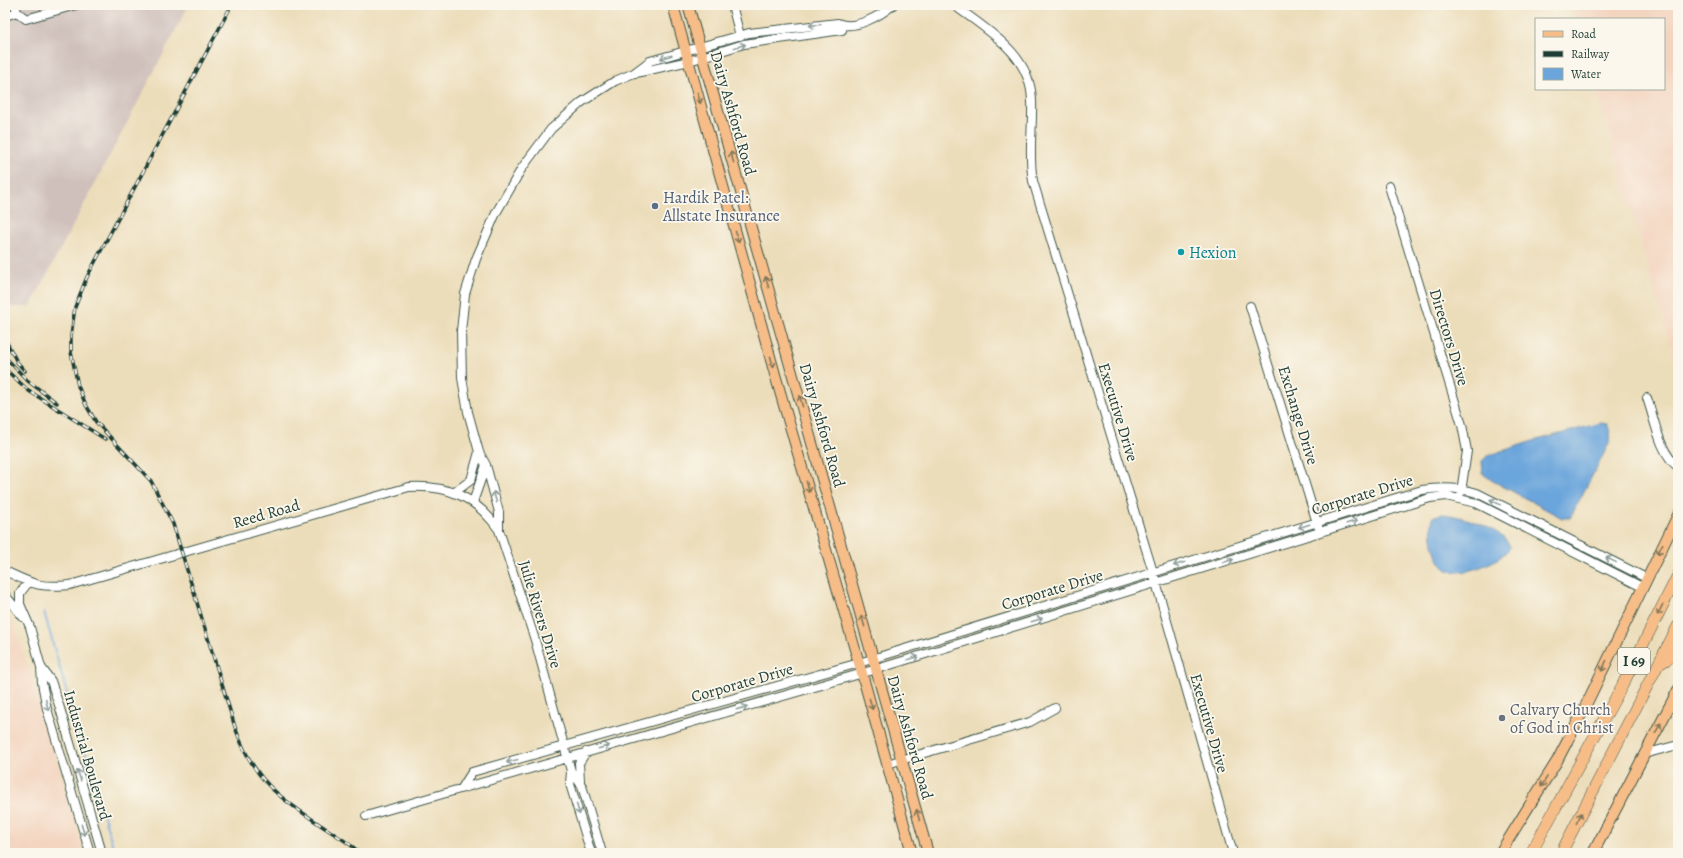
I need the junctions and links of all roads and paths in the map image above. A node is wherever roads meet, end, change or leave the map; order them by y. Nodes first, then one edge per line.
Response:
1 (76, 5) edge
2 (673, 5) edge
3 (688, 5) edge
4 (732, 5) edge
5 (893, 5) edge
6 (954, 5) edge
7 (16, 9) edge
8 (5, 16) edge
9 (844, 26) junction
10 (785, 28) junction
11 (740, 36) junction
12 (786, 38) junction
13 (701, 52) junction
14 (687, 56) junction
15 (737, 178) junction
16 (722, 181) junction
17 (1389, 186) dead end
18 (773, 304) junction
19 (1250, 306) dead end
20 (757, 309) junction
21 (793, 374) junction
22 (776, 378) junction
23 (1648, 398) dead end
24 (479, 452) junction
25 (486, 465) junction
26 (1678, 467) edge
27 (1462, 488) junction
28 (455, 492) junction
29 (1459, 499) junction
30 (473, 502) junction
31 (1678, 514) edge
32 (1317, 522) junction
33 (499, 530) junction
34 (1320, 533) junction
35 (7, 572) edge
36 (1153, 572) junction
37 (1678, 575) edge
38 (1646, 578) junction
39 (28, 583) junction
40 (1156, 583) junction
41 (1642, 587) junction
42 (5, 595) edge
43 (27, 620) junction
44 (1678, 626) edge
45 (939, 638) junction
46 (1678, 648) edge
47 (943, 649) junction
48 (874, 659) junction
49 (1658, 664) junction
50 (41, 667) junction
51 (861, 668) junction
52 (877, 669) junction
53 (1678, 690) edge
54 (715, 704) junction
55 (1055, 708) dead end
56 (718, 714) junction
57 (1678, 745) edge
58 (563, 747) junction
59 (586, 752) junction
60 (1644, 754) junction
61 (533, 756) junction
62 (566, 757) junction
63 (903, 759) junction
64 (887, 764) junction
65 (537, 766) junction
66 (571, 771) junction
67 (580, 781) junction
68 (462, 788) junction
69 (366, 816) dead end
70 (1592, 851) edge
71 (90, 853) edge
72 (102, 853) edge
73 (591, 853) edge
74 (602, 853) edge
75 (912, 853) edge
76 (928, 853) edge
77 (1233, 853) edge
78 (1500, 853) edge
79 (1531, 853) edge
80 (1561, 853) edge

1 - 7 street
2 - 14 main road, Dairy Ashford Road
3 - 13 main road, Dairy Ashford Road
4 - 11 street
5 - 9 street
6 - 36 street, Executive Drive
7 - 8 street
9 -> 10 street
9 - 12 street
10 - 11 street
10 - 12 street
11 - 13 street
13 -> 12 street
13 - 14 street, Julie Rivers Drive
15 -> 13 main road, Dairy Ashford Road
14 -> 16 main road, Dairy Ashford Road
14 - 24 street, Julie Rivers Drive
15 - 16 main road
18 -> 15 main road, Dairy Ashford Road
16 -> 20 main road, Dairy Ashford Road
17 - 27 street, Directors Drive
18 - 20 main road
18 - 21 main road, Dairy Ashford Road
19 - 32 street, Exchange Drive
20 -> 22 main road, Dairy Ashford Road
21 - 22 main road
48 -> 21 main road, Dairy Ashford Road
22 -> 51 main road, Dairy Ashford Road
23 - 26 street
24 - 25 street, Julie Rivers Drive
24 - 28 street, Julie Rivers Drive
25 - 30 street
33 -> 25 street, Julie Rivers Drive
27 - 29 street, Directors Drive
27 - 32 street, Corporate Drive
38 -> 27 street, Corporate Drive
28 - 30 street, Reed Road
28 - 39 street, Reed Road
34 -> 29 street, Corporate Drive
29 - 41 street, Corporate Drive
30 - 33 street, Reed Road
31 -> 38 main road
32 - 34 street, Exchange Drive
32 -> 36 street, Corporate Drive
33 - 58 street, Julie Rivers Drive
40 -> 34 street, Corporate Drive
35 - 39 street
36 - 40 street, Executive Drive
36 - 45 street, Corporate Drive
37 -> 79 highway, I 69
38 - 41 main road
39 - 43 street, Industrial Boulevard
47 -> 40 street, Corporate Drive
40 - 77 street, Executive Drive
41 -> 78 main road
42 - 43 street
43 - 50 street, Industrial Boulevard
44 - 49 highway, I 69
45 - 47 street
45 - 48 street, Corporate Drive
46 - 49 highway
52 -> 47 street, Corporate Drive
48 - 51 street, Corporate Drive
48 - 52 main road, Dairy Ashford Road
80 -> 49 highway, I 69
50 -> 71 street, Industrial Boulevard
72 -> 50 street, Industrial Boulevard
51 - 52 street, Corporate Drive
51 - 54 street, Corporate Drive
56 -> 51 street, Corporate Drive
51 -> 64 main road, Dairy Ashford Road
52 - 63 main road, Dairy Ashford Road
60 -> 53 main road
54 - 56 street
54 - 58 street, Corporate Drive
55 - 63 street
59 -> 56 street, Corporate Drive
57 - 60 street
58 - 61 street, Corporate Drive
58 - 62 street, Julie Rivers Drive
59 - 62 street, Corporate Drive
59 - 67 street
60 - 70 main road
61 - 65 street
61 -> 68 street, Corporate Drive
62 - 65 street, Corporate Drive
62 - 66 street, Julie Rivers Drive
63 - 64 street
76 -> 63 main road, Dairy Ashford Road
64 - 75 main road, Dairy Ashford Road
65 - 68 street, Corporate Drive
66 - 67 street, Julie Rivers Drive
66 -> 73 street, Julie Rivers Drive
67 - 74 street, Julie Rivers Drive
68 - 69 street, Corporate Drive

